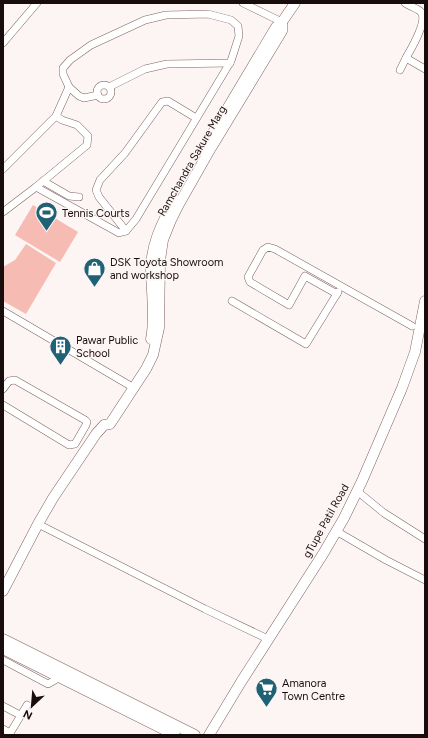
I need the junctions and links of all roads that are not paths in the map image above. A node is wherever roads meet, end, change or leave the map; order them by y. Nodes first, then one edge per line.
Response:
1 (37, 3) edge
2 (243, 3) edge
3 (295, 3) edge
4 (404, 3) edge
5 (282, 22) junction
6 (422, 33) edge
7 (3, 43) edge
8 (406, 58) junction
9 (230, 63) junction
10 (425, 69) edge
11 (400, 70) dead end
12 (69, 86) junction
13 (56, 116) junction
14 (196, 118) junction
15 (3, 169) edge
16 (43, 181) junction
17 (36, 187) junction
18 (79, 197) dead end
19 (3, 212) edge
20 (126, 231) junction
21 (156, 286) junction
22 (342, 287) junction
23 (337, 294) junction
24 (232, 301) dead end
25 (425, 301) edge
26 (3, 311) edge
27 (412, 326) dead end
28 (128, 385) junction
29 (3, 389) edge
30 (3, 405) edge
31 (104, 425) junction
32 (79, 436) junction
33 (89, 442) junction
34 (357, 491) junction
35 (38, 524) junction
36 (336, 531) junction
37 (425, 539) edge
38 (425, 580) edge
39 (3, 591) edge
40 (3, 639) edge
41 (268, 639) junction
42 (3, 649) edge
43 (17, 657) junction
44 (3, 660) edge
45 (59, 672) junction
46 (26, 705) dead end
47 (3, 706) edge
48 (20, 716) junction
49 (3, 729) edge
50 (10, 734) edge
51 (175, 735) edge
52 (195, 735) edge
53 (209, 735) edge

1 - 7 street
2 - 5 street
3 - 5 street, Ramchandra Sakure Marg
4 - 6 street
5 - 21 street, Ramchandra Sakure Marg
6 - 8 street
8 - 10 street
8 - 11 street
9 - 12 street
9 - 12 street
9 - 14 street
12 - 13 street
13 - 15 street
13 - 16 street
14 - 20 street
14 - 20 street
16 - 17 street
16 - 18 street
17 - 19 street
17 - 20 street
21 - 28 street, Ramchandra Sakure Marg
21 - 31 street, Ramchandra Sakure Marg
22 - 23 street
22 - 23 street
22 - 27 street
23 - 24 street
25 - 34 street, gTupe Patil Road
26 - 28 street
28 - 31 street, Ramchandra Sakure Marg
29 - 32 street
30 - 32 street
31 - 33 street, Ramchandra Sakure Marg
32 - 33 street
33 - 35 street, Ramchandra Sakure Marg
34 - 36 street, gTupe Patil Road
34 - 37 street
35 - 39 street, Ramchandra Sakure Marg
35 - 41 street
36 - 38 street
36 - 41 street, gTupe Patil Road
40 - 43 street
41 - 53 street, gTupe Patil Road
42 - 43 street
43 - 44 street
43 - 45 street
45 - 51 street
45 - 52 street
46 - 48 street
47 - 48 street
48 - 50 street
49 - 50 street

